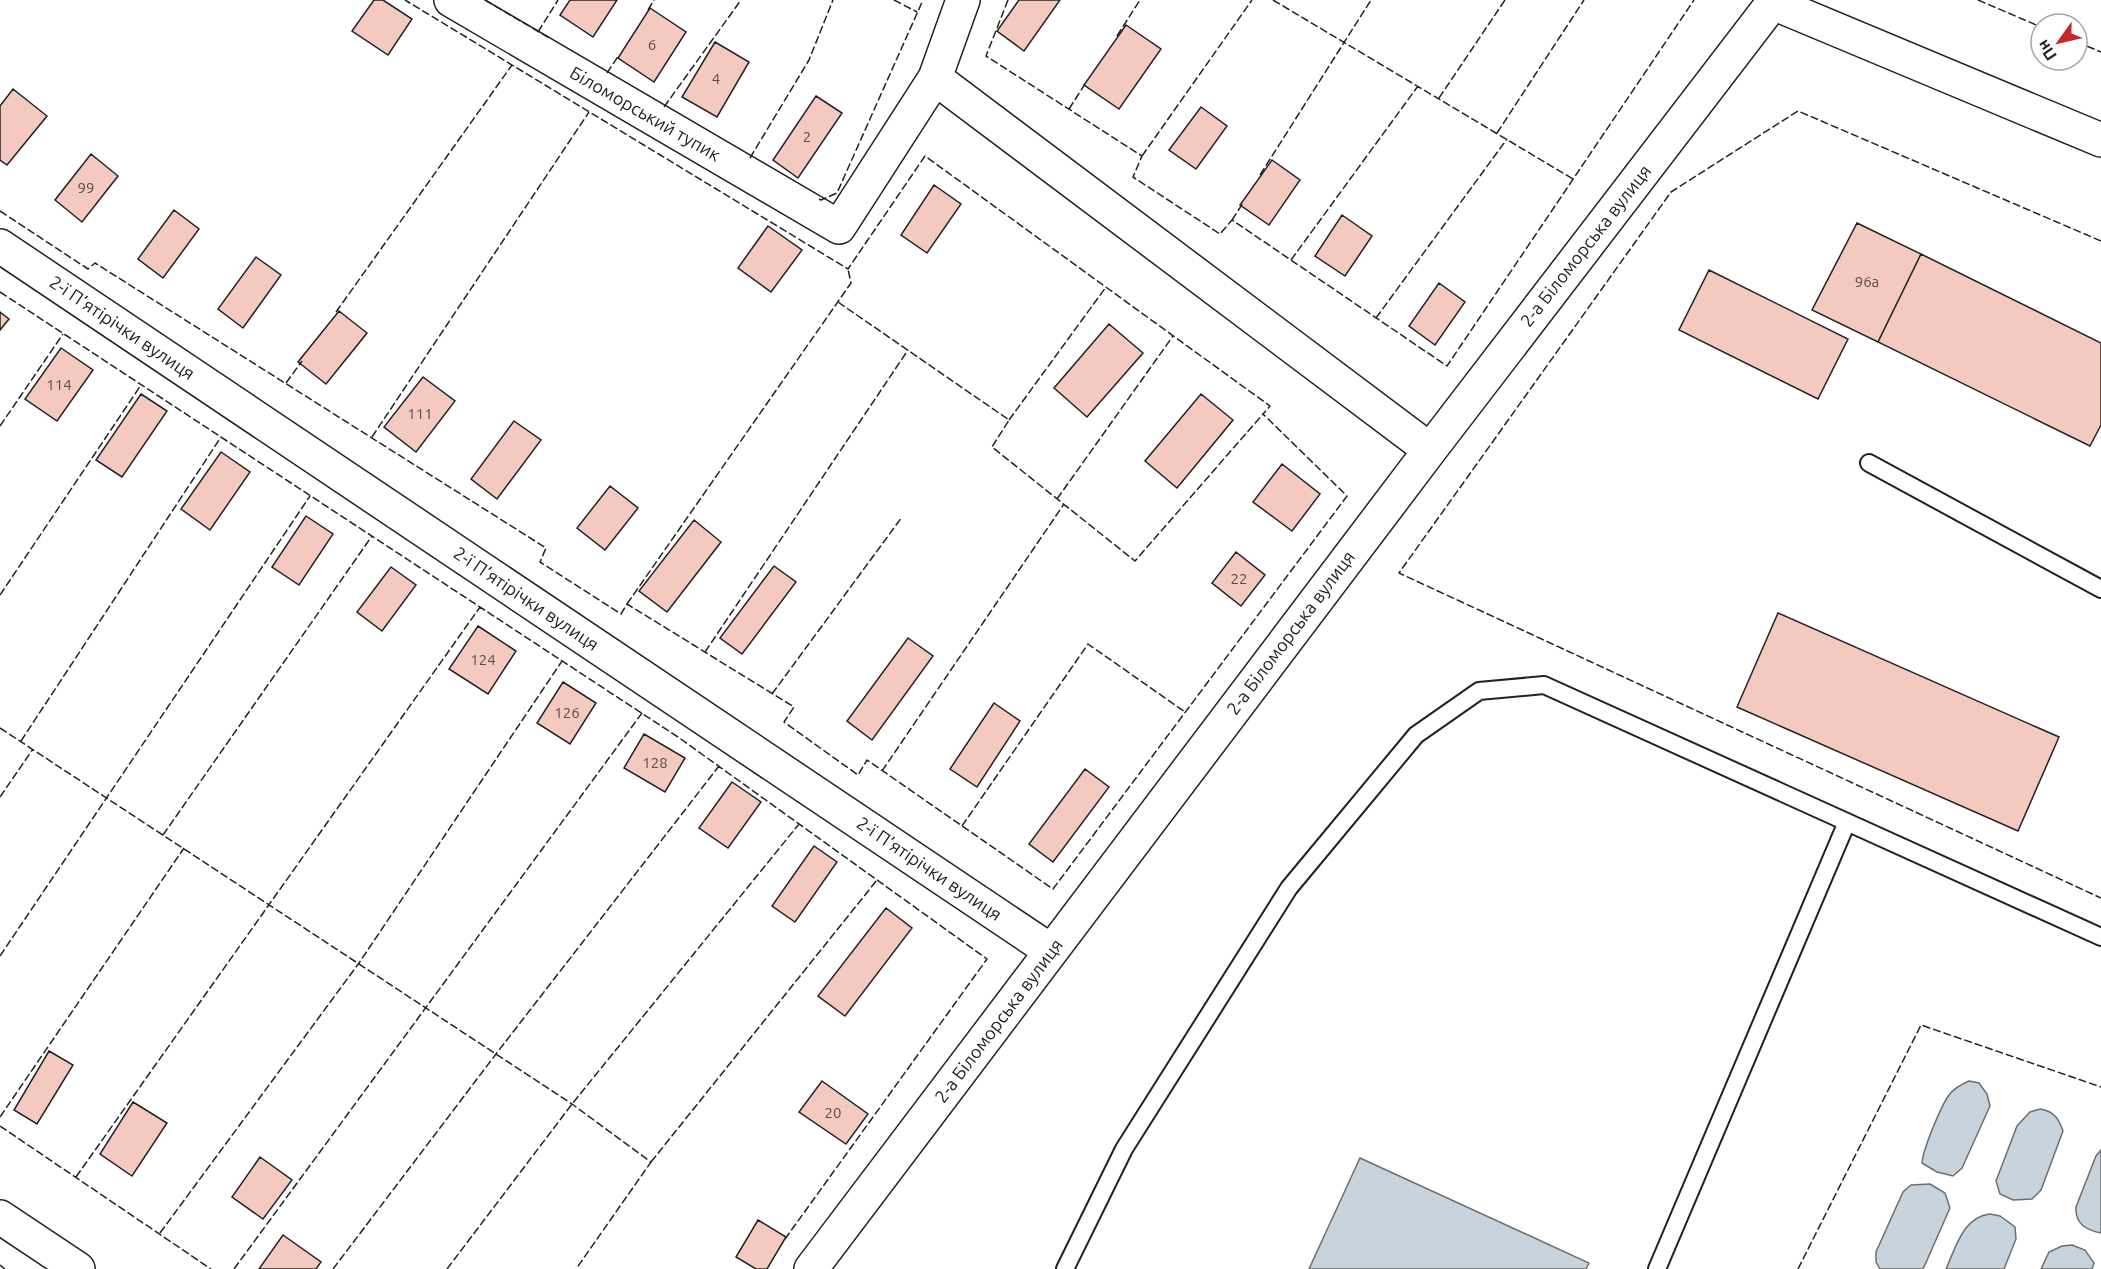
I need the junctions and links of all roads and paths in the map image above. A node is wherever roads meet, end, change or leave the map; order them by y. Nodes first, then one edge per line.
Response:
1 (452, 0) edge
2 (963, 0) edge
3 (1772, 1) edge
4 (935, 78) junction
5 (2101, 140) edge
6 (0, 246) edge
7 (1430, 450) junction
8 (1869, 463) dead end
9 (2101, 590) edge
10 (1847, 822) junction
11 (2101, 937) edge
12 (1051, 951) junction
13 (0, 1217) edge
14 (78, 1269) edge
15 (812, 1269) edge
16 (1065, 1269) edge
17 (1657, 1269) edge

1 - 4 street, Біломорський тупик
2 - 4 street
3 - 5 street
3 - 7 street, 2-а Біломорська вулиця
4 - 7 street
6 - 12 street, 2-ї П’ятірічки вулиця
7 - 12 street, 2-а Біломорська вулиця
8 - 9 lane
10 - 11 lane
10 - 16 lane
10 - 17 lane
12 - 15 street, 2-а Біломорська вулиця
13 - 14 street

